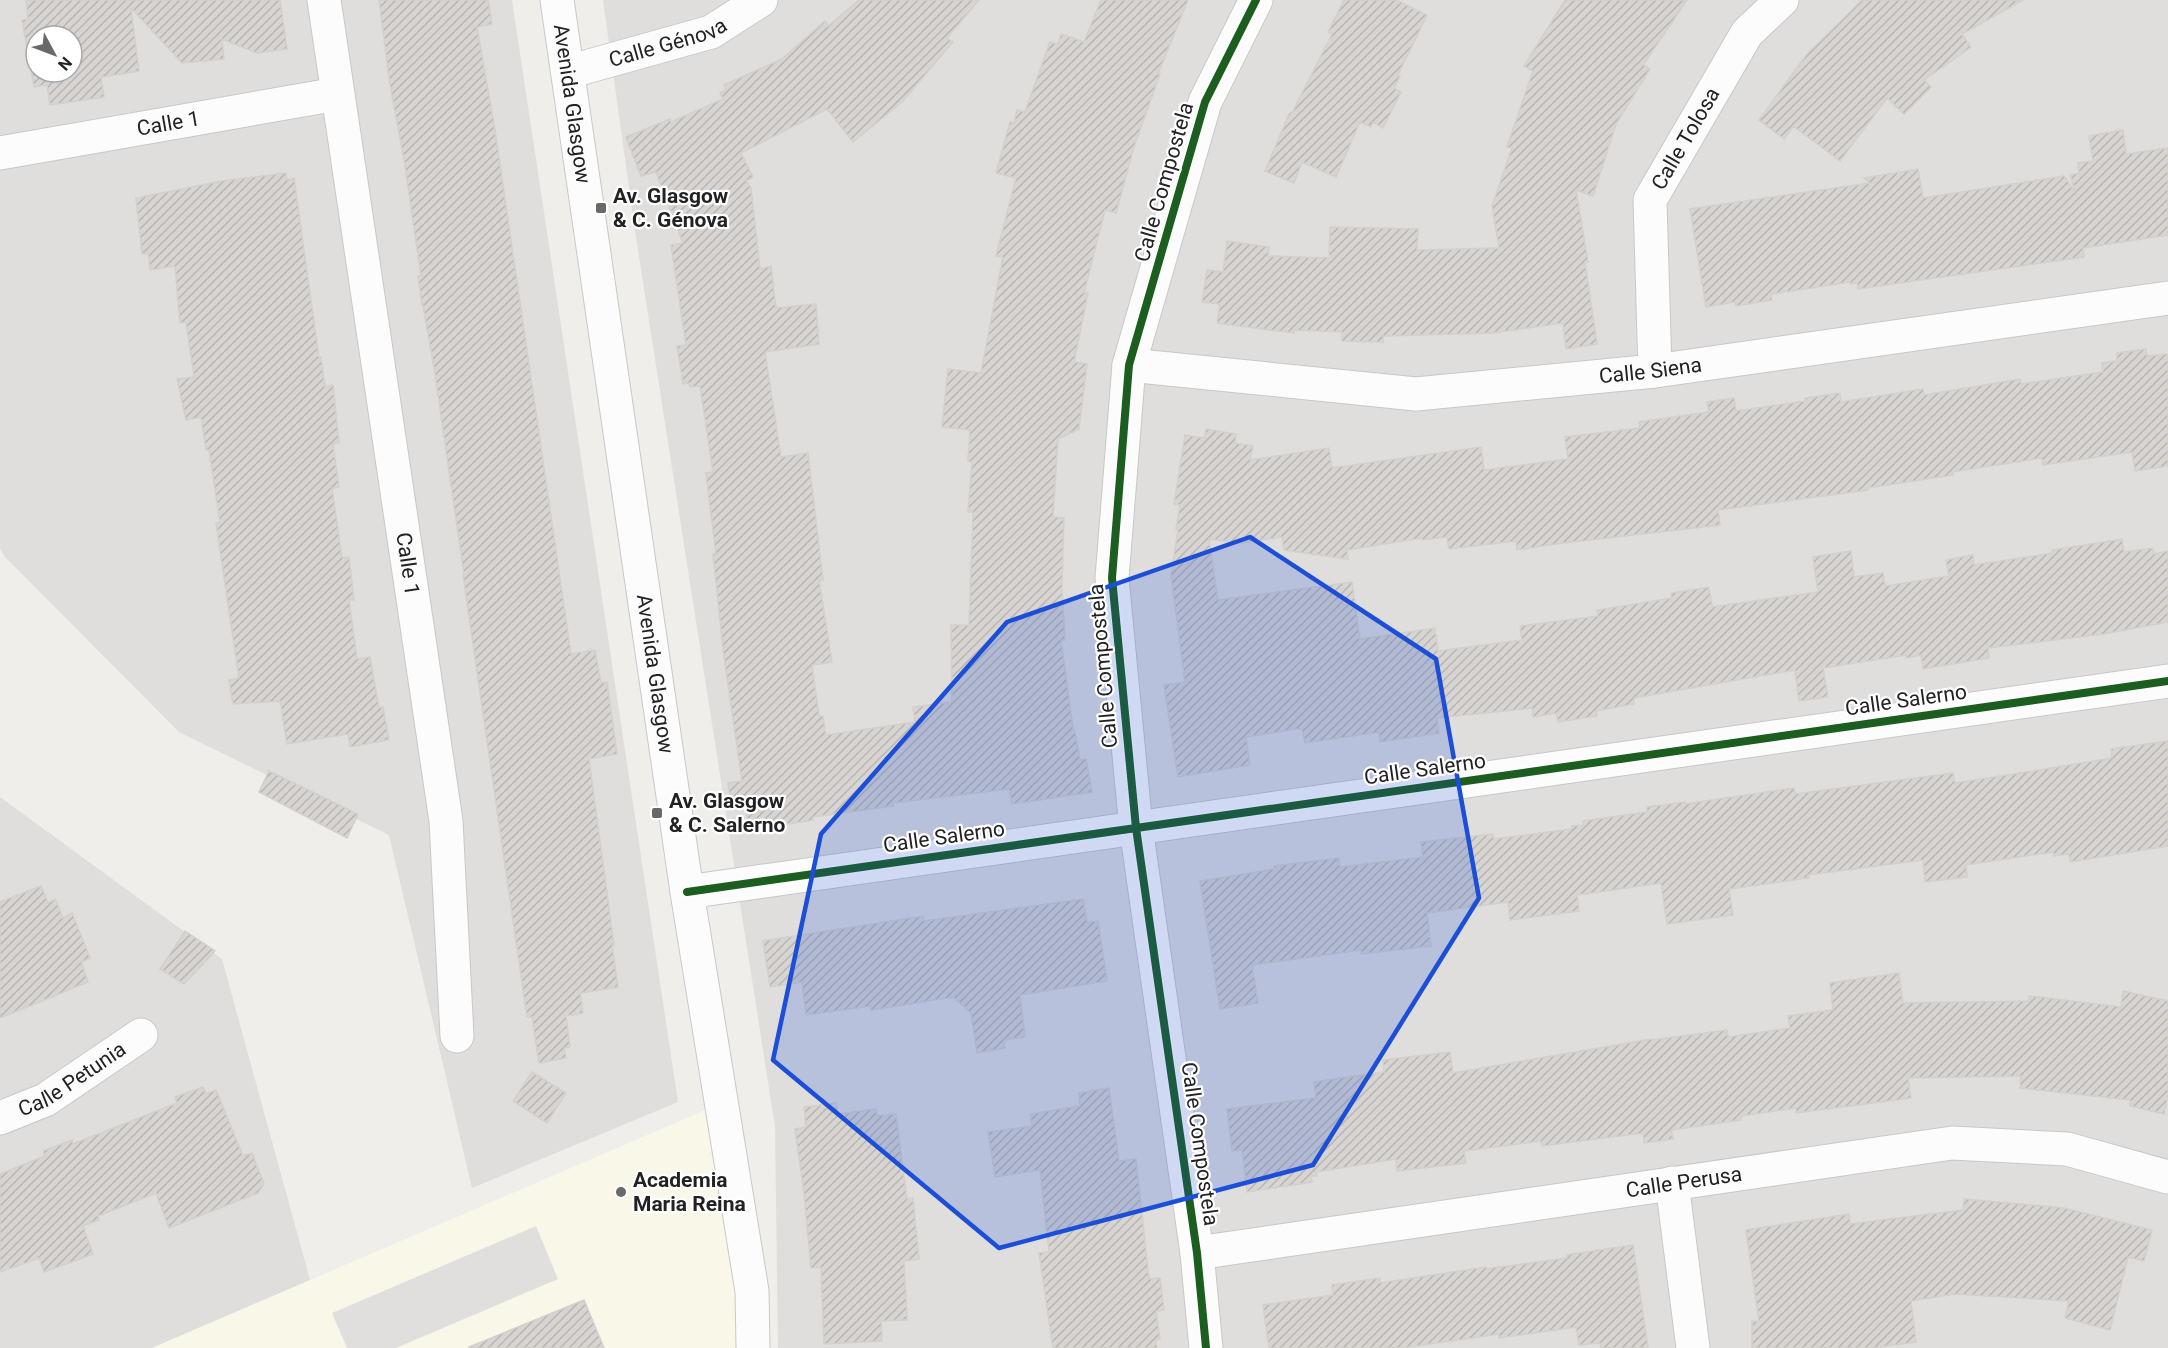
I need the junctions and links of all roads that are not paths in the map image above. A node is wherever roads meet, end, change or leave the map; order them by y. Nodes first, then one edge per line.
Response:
1 (324, 0) edge
2 (557, 0) edge
3 (761, 0) edge
4 (1256, 0) edge
5 (1782, 0) edge
6 (568, 72) junction
7 (337, 94) junction
8 (0, 153) edge
9 (2168, 298) edge
10 (1129, 365) junction
11 (1655, 371) junction
12 (2168, 681) edge
13 (1136, 828) junction
14 (687, 892) junction
15 (141, 1035) dead end
16 (457, 1036) dead end
17 (0, 1118) edge
18 (2168, 1177) edge
19 (1672, 1183) junction
20 (1197, 1253) junction
21 (753, 1348) edge
22 (1206, 1348) edge
23 (1693, 1348) edge

1 - 7 street, Calle 1
2 - 6 street, Avenida Glasgow
3 - 6 street, Calle Génova
4 - 10 street, Calle Compostela
5 - 11 street, Calle Tolosa
6 - 14 street, Avenida Glasgow
7 - 8 street, Calle 1
7 - 16 street, Calle 1
9 - 11 street, Calle Siena
10 - 11 street, Calle Siena
10 - 13 street, Calle Compostela
12 - 13 street, Calle Salerno
13 - 14 street, Calle Salerno
13 - 20 street, Calle Compostela
14 - 21 street, Avenida Glasgow
15 - 17 street, Calle Petunia
18 - 19 street, Calle Perusa
19 - 20 street, Calle Perusa
19 - 23 street
20 - 22 street, Calle Compostela

